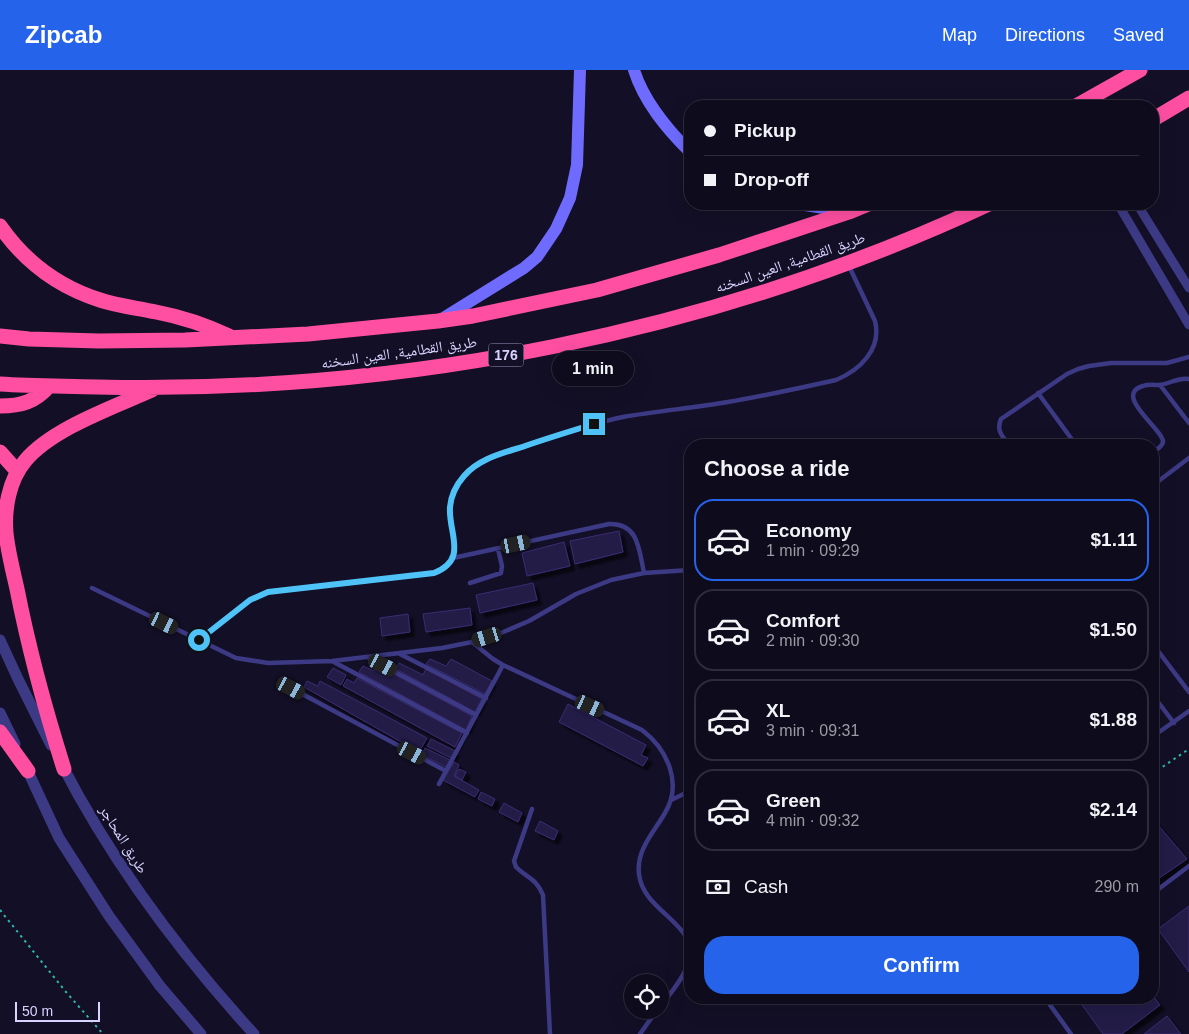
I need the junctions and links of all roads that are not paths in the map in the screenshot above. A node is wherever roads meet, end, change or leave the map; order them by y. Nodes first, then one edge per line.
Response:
1 (580, 70) edge
2 (634, 70) edge
3 (1140, 70) edge
4 (1189, 98) edge
5 (1087, 100) edge
6 (1159, 116) edge
7 (684, 146) edge
8 (836, 210) edge
9 (854, 210) edge
10 (976, 210) edge
11 (1122, 210) edge
12 (1141, 210) edge
13 (849, 212) junction
14 (0, 226) edge
15 (848, 262) junction
16 (1189, 288) edge
17 (438, 321) junction
18 (1189, 324) edge
19 (0, 336) edge
20 (233, 337) junction
21 (1189, 357) edge
22 (1189, 379) edge
23 (0, 384) edge
24 (1160, 385) junction
25 (49, 386) junction
26 (156, 388) junction
27 (1038, 393) junction
28 (0, 406) edge
29 (1189, 423) edge
30 (1004, 439) edge
31 (1072, 439) edge
32 (1159, 448) edge
33 (0, 452) edge
34 (1189, 458) edge
35 (17, 471) junction
36 (1159, 481) edge
37 (498, 548) junction
38 (453, 558) junction
39 (684, 570) edge
40 (644, 573) junction
41 (470, 583) dead end
42 (92, 588) dead end
43 (0, 640) edge
44 (199, 640) junction
45 (472, 642) junction
46 (1159, 652) edge
47 (399, 653) junction
48 (367, 657) junction
49 (332, 661) junction
50 (503, 665) junction
51 (291, 688) dead end
52 (1189, 692) edge
53 (486, 698) junction
54 (1159, 703) edge
55 (1189, 711) edge
56 (0, 713) edge
57 (476, 715) junction
58 (1174, 723) junction
59 (0, 732) edge
60 (466, 733) junction
61 (1159, 733) edge
62 (64, 768) junction
63 (28, 771) junction
64 (446, 771) junction
65 (439, 784) dead end
66 (684, 794) edge
67 (671, 800) junction
68 (532, 810) dead end
69 (1189, 866) edge
70 (1159, 889) edge
71 (684, 933) edge
72 (684, 971) edge
73 (669, 993) edge
74 (1049, 1004) edge
75 (651, 1019) edge
76 (202, 1034) edge
77 (254, 1034) edge
78 (550, 1034) edge
79 (640, 1034) edge
80 (1071, 1034) edge

1 - 17 main road
2 - 7 main road
3 - 5 highway
4 - 6 highway
8 - 13 main road
9 - 13 highway, طريق القطامية, العين السخنه
10 - 15 highway, طريق القطامية, العين السخنه / 176
11 - 18 street
12 - 16 street
13 - 17 highway, طريق القطامية, العين السخنه
14 - 20 highway
15 - 26 highway, طريق القطامية, العين السخنه / 176
15 - 38 lane
17 - 20 highway, طريق القطامية, العين السخنه
19 - 20 highway, طريق القطامية, العين السخنه
21 - 27 lane
22 - 24 lane
23 - 25 highway, طريق القطامية, العين السخنه / 176
24 - 29 lane
24 - 32 lane
25 - 26 highway, طريق القطامية, العين السخنه / 176
25 - 28 highway
26 - 35 highway
27 - 30 lane
27 - 31 lane
33 - 35 highway
34 - 36 lane
35 - 62 highway
37 - 38 lane
37 - 40 lane
37 - 41 lane
38 - 44 lane
39 - 40 lane
40 - 45 lane
42 - 44 lane
43 - 62 street, طريق المحاجر
44 - 49 lane
45 - 47 lane
45 - 50 lane
46 - 52 lane
47 - 48 lane
47 - 53 lane
48 - 49 lane
48 - 57 lane
49 - 60 lane
50 - 53 lane
50 - 67 lane
51 - 64 lane
53 - 57 lane
54 - 58 lane
55 - 58 lane
56 - 63 street
57 - 60 lane
58 - 61 lane
59 - 63 highway
60 - 64 lane
62 - 77 street, طريق المحاجر
63 - 76 street
64 - 65 lane
66 - 67 lane
67 - 71 lane
68 - 78 lane
69 - 70 lane
72 - 73 lane
74 - 80 lane
75 - 79 lane

